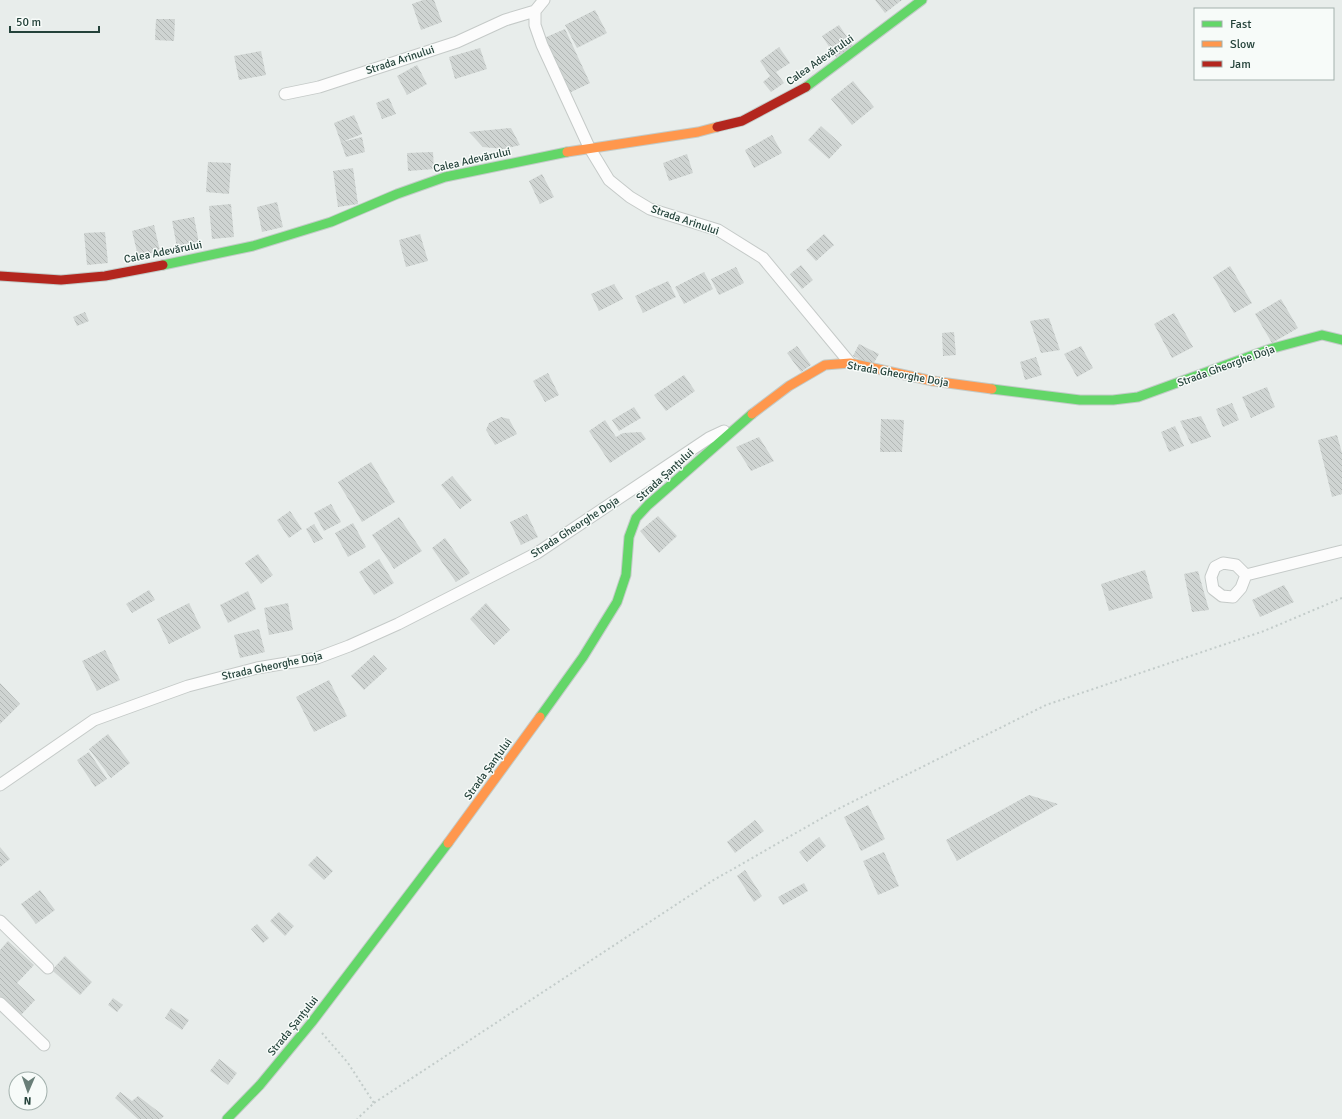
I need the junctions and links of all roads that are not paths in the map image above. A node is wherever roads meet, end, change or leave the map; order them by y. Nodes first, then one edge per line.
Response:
1 (544, 0) edge
2 (922, 0) edge
3 (535, 12) junction
4 (285, 94) dead end
5 (589, 147) junction
6 (0, 276) edge
7 (1342, 331) edge
8 (1322, 335) junction
9 (1342, 340) edge
10 (850, 363) junction
11 (739, 423) junction
12 (1342, 551) edge
13 (1246, 575) dead end
14 (0, 785) edge
15 (0, 921) edge
16 (48, 968) dead end
17 (0, 1003) edge
18 (44, 1045) dead end
19 (227, 1119) edge

1 - 3 street
2 - 5 main road, Calea Adevărului
3 - 4 street, Strada Arinului
3 - 5 street, Strada Arinului
5 - 6 main road, Calea Adevărului
5 - 10 street, Strada Arinului
7 - 8 street, Strada Gheorghe Doja
8 - 9 main road
8 - 10 main road, Strada Gheorghe Doja
10 - 11 main road, Strada Gheorghe Doja
11 - 14 street, Strada Gheorghe Doja
11 - 19 main road, Strada Șanțului
12 - 13 street
15 - 16 street
17 - 18 street

